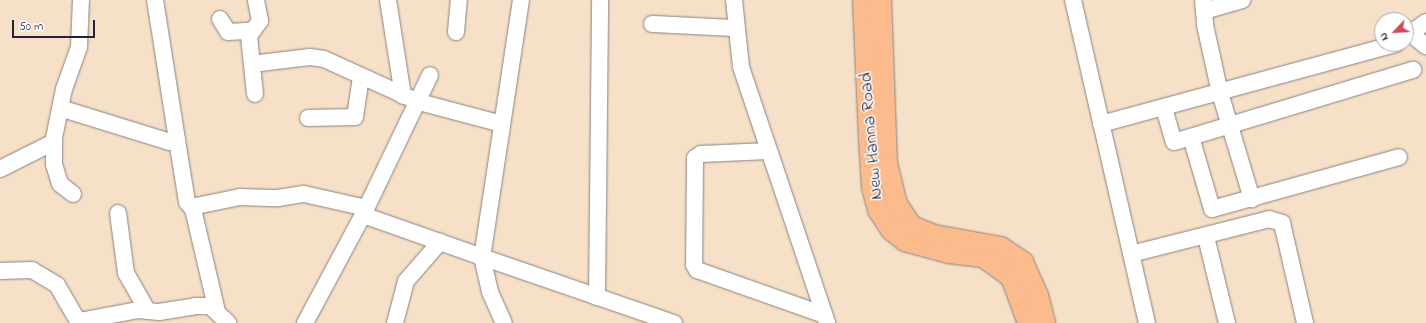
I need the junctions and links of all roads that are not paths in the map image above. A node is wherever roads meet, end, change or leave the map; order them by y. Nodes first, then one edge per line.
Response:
1 (81, 0) edge
2 (155, 0) edge
3 (256, 0) edge
4 (388, 0) edge
5 (459, 0) edge
6 (521, 0) edge
7 (600, 0) edge
8 (734, 0) edge
9 (863, 0) edge
10 (881, 0) edge
11 (1073, 0) edge
12 (1242, 0) edge
13 (1204, 6) edge
14 (220, 19) dead end
15 (1426, 22) edge
16 (652, 24) dead end
17 (735, 28) junction
18 (250, 31) junction
19 (456, 32) dead end
20 (1416, 42) edge
21 (1374, 50) edge
22 (252, 64) junction
23 (1413, 70) dead end
24 (430, 75) dead end
25 (361, 77) junction
26 (1220, 93) junction
27 (255, 94) dead end
28 (403, 96) junction
29 (419, 102) junction
30 (60, 108) junction
31 (1164, 108) junction
32 (308, 118) dead end
33 (502, 124) junction
34 (1101, 124) junction
35 (1230, 126) junction
36 (1191, 137) junction
37 (177, 140) junction
38 (54, 142) junction
39 (769, 151) junction
40 (1399, 158) dead end
41 (0, 169) edge
42 (73, 194) dead end
43 (1252, 199) junction
44 (191, 207) junction
45 (365, 211) junction
46 (118, 213) dead end
47 (1206, 237) junction
48 (440, 242) junction
49 (1131, 254) junction
50 (482, 257) junction
51 (0, 272) edge
52 (597, 297) junction
53 (147, 310) junction
54 (217, 311) junction
55 (826, 319) edge
56 (79, 322) edge
57 (228, 323) edge
58 (305, 323) edge
59 (395, 323) edge
60 (504, 323) edge
61 (674, 323) edge
62 (1028, 323) edge
63 (1045, 323) edge
64 (1147, 323) edge
65 (1227, 323) edge
66 (1305, 323) edge

1 - 30 street
2 - 37 street
3 - 18 street
4 - 28 street
5 - 19 street
6 - 33 street
7 - 52 street
8 - 17 street
9 - 62 main road, New Hanna Road
10 - 63 main road, New Hanna Road
11 - 34 street
12 - 13 street
13 - 26 street
14 - 18 street
15 - 20 street
16 - 17 street
17 - 39 street
18 - 22 street
21 - 26 street
22 - 25 street
22 - 27 street
23 - 35 street
24 - 29 street
25 - 28 street
25 - 32 street
26 - 31 street
26 - 35 street
28 - 29 street
29 - 33 street
29 - 45 street
30 - 37 street
30 - 38 street
31 - 34 street
31 - 36 street
33 - 50 street
34 - 49 street
35 - 36 street
35 - 43 street
36 - 43 street
37 - 44 street
38 - 41 street
38 - 42 street
39 - 55 street
39 - 55 street
40 - 43 street
44 - 45 street
44 - 54 street
45 - 48 street
45 - 58 street
46 - 53 street
47 - 49 street
47 - 65 street
47 - 66 street
48 - 50 street
48 - 59 street
49 - 64 street
50 - 52 street
50 - 60 street
51 - 56 street
52 - 61 street
53 - 54 street
53 - 56 street
54 - 57 street

